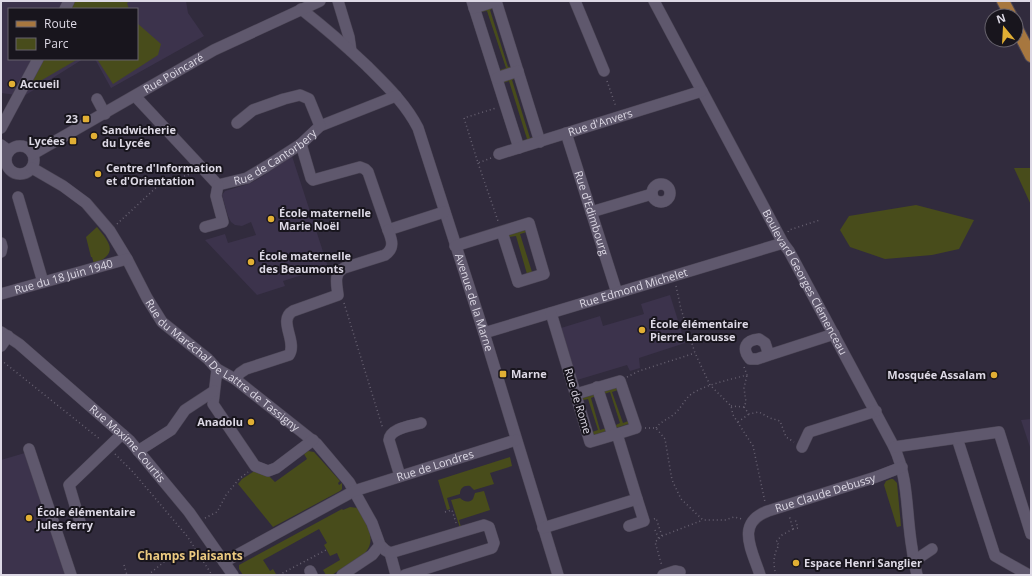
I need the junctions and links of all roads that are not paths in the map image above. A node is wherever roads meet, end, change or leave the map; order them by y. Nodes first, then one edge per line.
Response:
1 (320, 1) edge
2 (338, 1) edge
3 (496, 1) edge
4 (575, 1) edge
5 (654, 1) edge
6 (473, 5) edge
7 (301, 9) junction
8 (1024, 42) edge
9 (351, 51) junction
10 (1031, 56) edge
11 (37, 60) edge
12 (518, 71) junction
13 (604, 71) dead end
14 (497, 78) junction
15 (702, 91) junction
16 (135, 96) junction
17 (396, 96) junction
18 (97, 99) dead end
19 (105, 114) junction
20 (237, 123) dead end
21 (320, 126) junction
22 (1, 128) edge
23 (566, 133) junction
24 (540, 142) junction
25 (301, 144) junction
26 (5, 148) edge
27 (519, 148) junction
28 (33, 154) junction
29 (499, 154) road end
30 (4, 168) edge
31 (32, 168) junction
32 (218, 186) junction
33 (652, 194) dead end
34 (18, 197) dead end
35 (444, 212) junction
36 (591, 212) junction
37 (205, 227) dead end
38 (388, 230) junction
39 (502, 232) junction
40 (1, 243) edge
41 (783, 243) junction
42 (455, 246) junction
43 (1, 252) edge
44 (127, 259) junction
45 (44, 282) junction
46 (617, 293) junction
47 (1, 294) edge
48 (550, 313) junction
49 (484, 333) junction
50 (4, 334) edge
51 (834, 334) junction
52 (1, 346) edge
53 (769, 355) junction
54 (216, 369) junction
55 (236, 380) junction
56 (597, 388) junction
57 (214, 391) junction
58 (576, 394) junction
59 (876, 411) junction
60 (421, 423) dead end
61 (122, 434) junction
62 (615, 434) junction
63 (957, 438) junction
64 (313, 440) junction
65 (516, 440) junction
66 (802, 447) road end
67 (894, 447) junction
68 (29, 449) dead end
69 (138, 451) junction
70 (902, 468) junction
71 (400, 476) junction
72 (354, 491) junction
73 (637, 499) junction
74 (80, 522) dead end
75 (629, 526) dead end
76 (543, 528) junction
77 (1031, 534) edge
78 (380, 545) junction
79 (932, 550) dead end
80 (390, 554) junction
81 (914, 561) junction
82 (224, 562) junction
83 (662, 572) edge
84 (680, 572) dead end
85 (71, 575) edge
86 (233, 575) edge
87 (342, 575) edge
88 (396, 575) edge
89 (405, 575) edge
90 (558, 575) edge
91 (760, 575) edge
92 (918, 575) edge
93 (1029, 575) edge

1 - 7 street, Rue Poincaré
2 - 9 street
3 - 6 street
3 - 12 street
4 - 13 street
5 - 15 street, Boulevard Georges Clémenceau
6 - 14 street
7 - 9 street, Avenue de la Marne
7 - 16 street, Rue Poincaré
8 - 10 main road
9 - 17 street, Avenue de la Marne
11 - 22 street
12 - 14 street
12 - 24 street
14 - 27 street
15 - 23 street, Rue d'Anvers
15 - 41 street, Boulevard Georges Clémenceau
16 - 19 street, Rue Poincaré
16 - 32 street, Rue de Cantorbery
17 - 21 street, Rue de Cantorbery
17 - 35 street, Avenue de la Marne
18 - 19 street
19 - 28 street, Rue Poincaré
20 - 21 street
21 - 25 street, Rue de Cantorbery
23 - 24 street, Rue d'Anvers
23 - 36 street, Rue d'Edimbourg
24 - 27 street, Rue d'Anvers
25 - 32 street, Rue de Cantorbery
25 - 38 street
26 - 28 street
26 - 30 street
27 - 29 street, Rue d'Anvers
28 - 31 street
30 - 31 street
31 - 44 street, Rue du Maréchal De Lattre de Tassigny
32 - 37 street
33 - 36 street
34 - 45 street
35 - 38 street
35 - 42 street, Avenue de la Marne
36 - 46 street, Rue d'Edimbourg
38 - 55 street
39 - 39 street
39 - 42 street
40 - 43 street
41 - 46 street, Rue Edmond Michelet
41 - 51 street, Boulevard Georges Clémenceau
42 - 49 street, Avenue de la Marne
44 - 45 street, Rue du 18 Juin 1940
44 - 54 street, Rue du Maréchal De Lattre de Tassigny
45 - 47 street, Rue du 18 Juin 1940
46 - 48 street, Rue Edmond Michelet
48 - 49 street, Rue Edmond Michelet
48 - 58 street, Rue de Rome
49 - 65 street, Avenue de la Marne
50 - 52 street
50 - 61 street, Rue Maxime Courtis
51 - 53 street
51 - 59 street, Boulevard Georges Clémenceau
53 - 53 street
54 - 55 street, Rue du Maréchal De Lattre de Tassigny
54 - 57 street
55 - 64 street, Rue du Maréchal De Lattre de Tassigny
56 - 58 street
56 - 62 street
56 - 62 street
57 - 64 street
57 - 69 street
58 - 62 street, Rue de Rome
59 - 66 street
59 - 67 street, Boulevard Georges Clémenceau
60 - 71 street
61 - 69 street, Rue Maxime Courtis
61 - 74 street
62 - 73 street
63 - 67 street
63 - 77 street
63 - 93 street
64 - 72 street, Rue du Maréchal De Lattre de Tassigny
65 - 71 street, Rue de Londres
65 - 76 street, Avenue de la Marne
67 - 70 street, Boulevard Georges Clémenceau
68 - 85 street
69 - 82 street, Rue Maxime Courtis
70 - 81 street, Boulevard Georges Clémenceau
70 - 91 street, Rue Claude Debussy
71 - 72 street, Rue de Londres
72 - 78 street, Rue du Maréchal De Lattre de Tassigny
72 - 82 street, Rue de Londres
73 - 75 street
73 - 76 street
76 - 90 street, Avenue de la Marne
78 - 80 street, Rue du Maréchal De Lattre de Tassigny
78 - 87 street
79 - 81 street
80 - 88 street
80 - 89 street
81 - 92 street, Boulevard Georges Clémenceau
82 - 86 street, Rue Maxime Courtis
83 - 84 street

